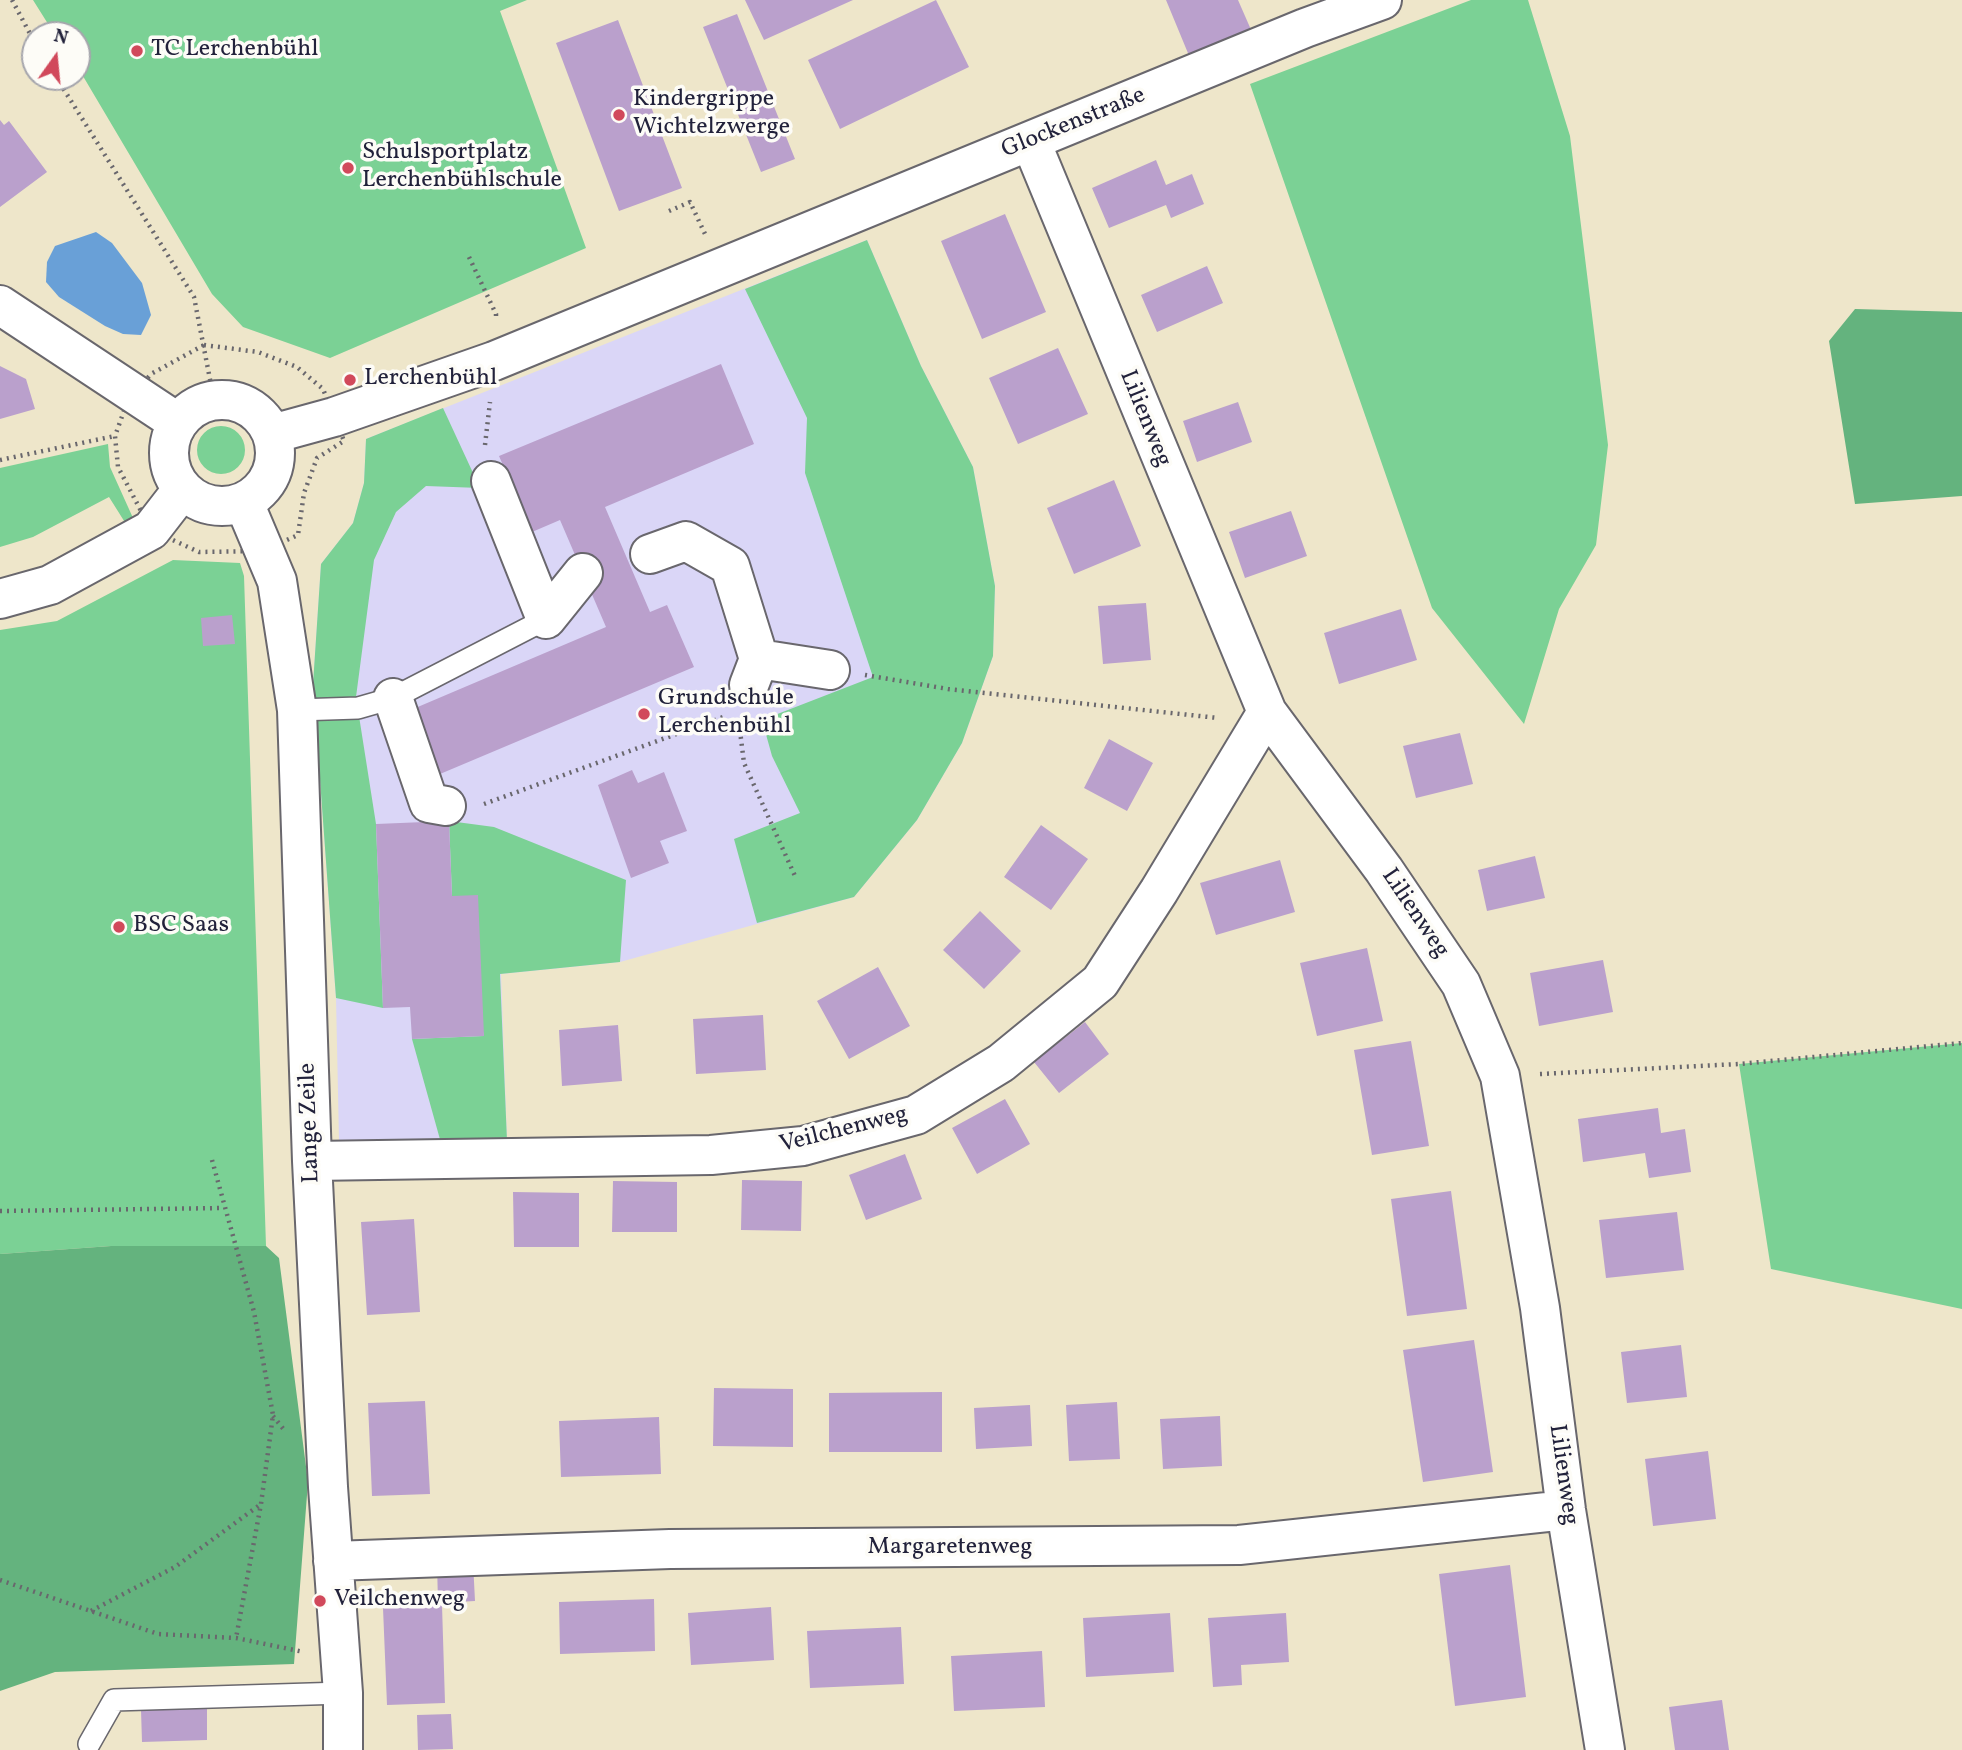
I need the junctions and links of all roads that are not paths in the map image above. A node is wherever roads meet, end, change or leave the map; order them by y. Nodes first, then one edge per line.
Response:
1 (1382, 0) edge
2 (1299, 14) edge
3 (1031, 142) junction
4 (0, 305) edge
5 (177, 422) junction
6 (272, 434) junction
7 (491, 481) road end
8 (182, 490) junction
9 (244, 503) junction
10 (650, 554) dead end
11 (583, 573) dead end
12 (0, 599) edge
13 (546, 619) junction
14 (830, 670) road end
15 (393, 698) junction
16 (297, 710) junction
17 (1267, 712) junction
18 (446, 806) road end
19 (312, 1161) junction
20 (1566, 1510) junction
21 (333, 1561) junction
22 (341, 1676) junction
23 (89, 1744) dead end
24 (343, 1750) edge
25 (1605, 1750) edge

1 - 2 street, Glockenstraße
2 - 3 street, Glockenstraße
3 - 6 street, Glockenstraße
3 - 17 street, Lilienweg
4 - 5 street
5 - 6 street
5 - 8 street
6 - 9 street
7 - 13 street
8 - 9 street
8 - 12 street
9 - 16 street, Lange Zeile
10 - 14 street
11 - 13 street
13 - 15 lane
15 - 16 lane
15 - 18 street
16 - 19 street, Lange Zeile
17 - 19 street, Veilchenweg
17 - 20 street, Lilienweg
19 - 21 street, Lange Zeile
20 - 21 street, Margaretenweg
20 - 25 street, Lilienweg
21 - 22 street, Lange Zeile
22 - 23 lane
22 - 24 street, Lange Zeile

